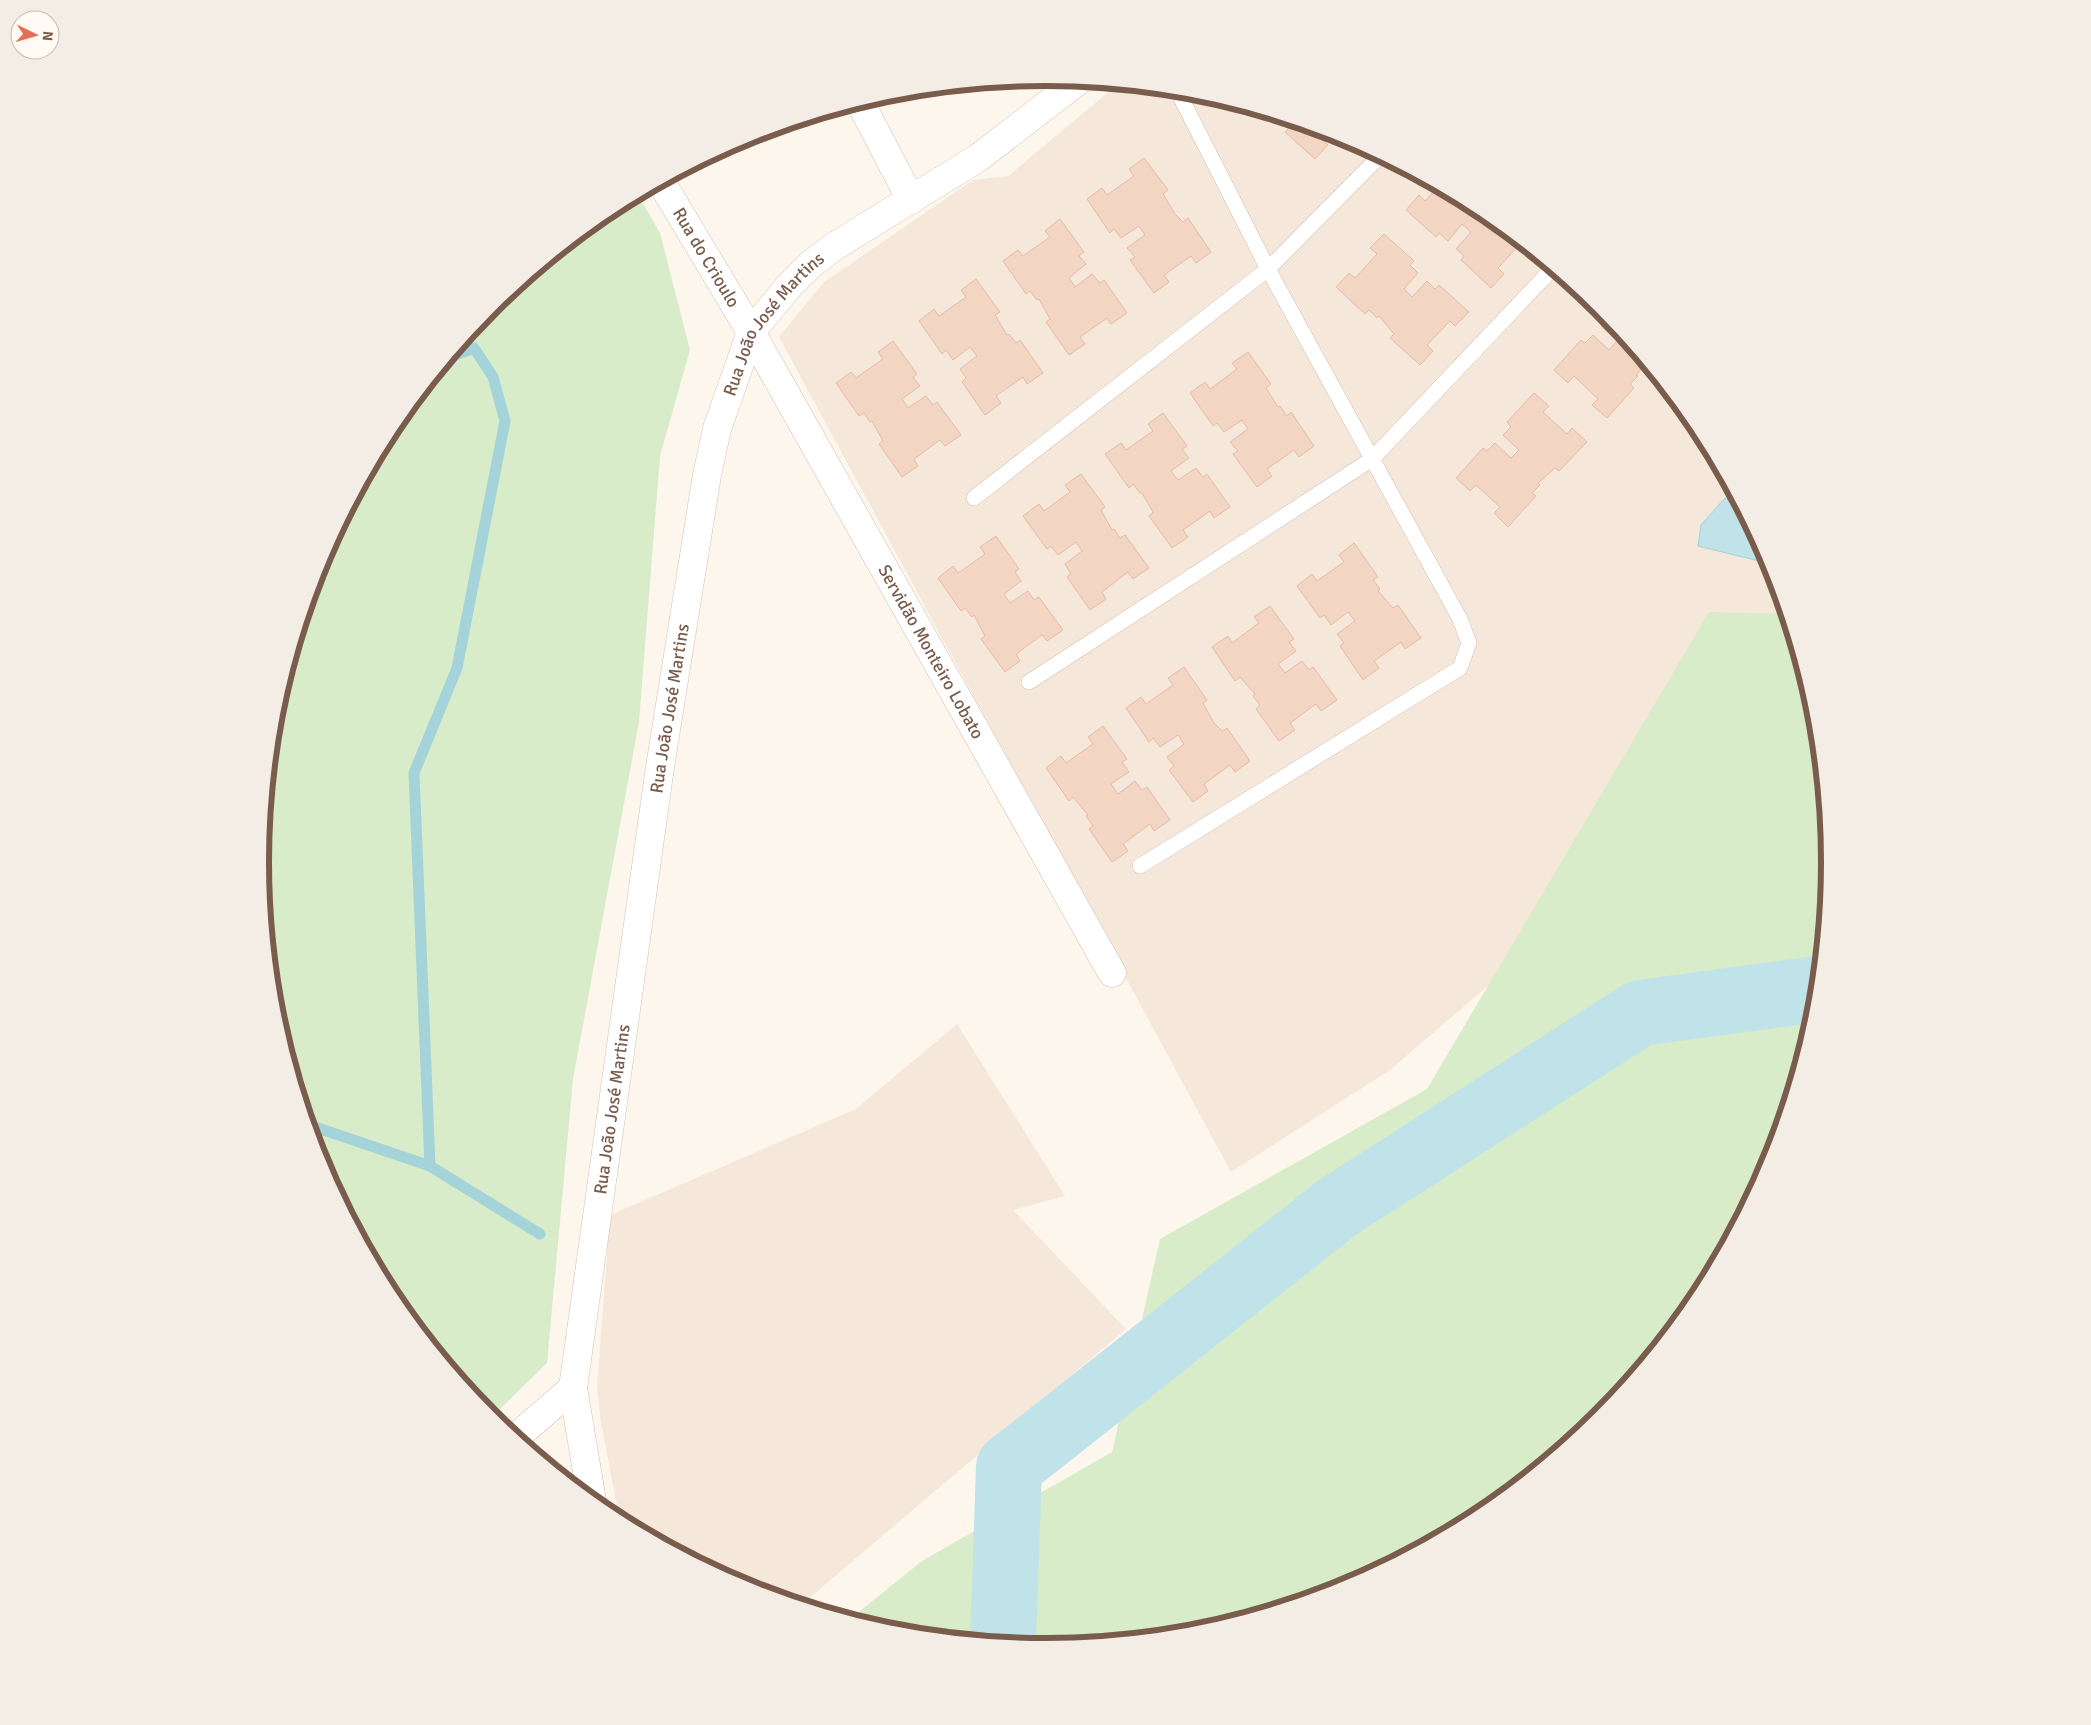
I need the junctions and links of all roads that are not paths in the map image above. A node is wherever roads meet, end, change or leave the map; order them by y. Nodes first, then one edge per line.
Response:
1 (1070, 87) edge
2 (1181, 98) edge
3 (863, 108) edge
4 (1376, 160) edge
5 (664, 186) edge
6 (911, 200) junction
7 (1268, 269) junction
8 (1549, 272) edge
9 (751, 332) junction
10 (1372, 459) junction
11 (974, 498) dead end
12 (1029, 682) dead end
13 (1140, 866) dead end
14 (1112, 972) dead end
15 (573, 1388) junction
16 (521, 1433) edge
17 (590, 1491) edge

1 - 6 main road, Rua João José Martins
2 - 7 lane
3 - 6 main road
4 - 7 lane
5 - 9 main road, Rua do Crioulo
6 - 9 main road, Rua João José Martins
7 - 10 lane
7 - 11 lane
8 - 10 lane
9 - 14 main road, Servidão Monteiro Lobato
9 - 15 main road, Rua João José Martins
10 - 12 lane
10 - 13 lane
15 - 16 main road
15 - 17 main road, Rua João José Martins

